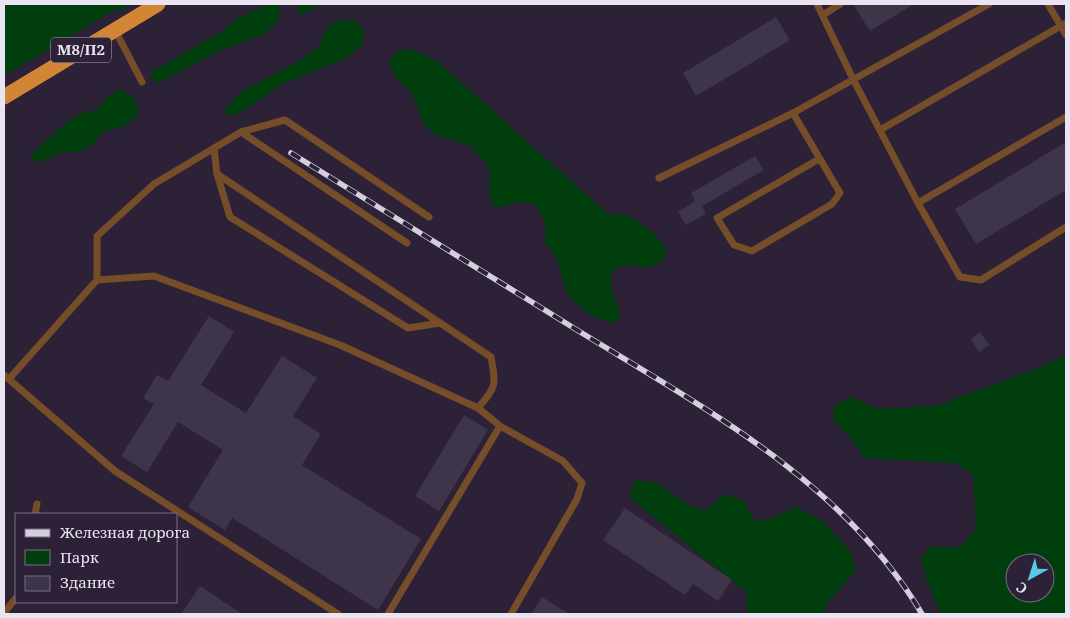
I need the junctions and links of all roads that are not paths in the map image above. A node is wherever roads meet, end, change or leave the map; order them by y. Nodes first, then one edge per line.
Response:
1 (158, 4) edge
2 (817, 4) edge
3 (840, 4) edge
4 (989, 4) edge
5 (1048, 4) edge
6 (823, 15) junction
7 (1064, 24) edge
8 (115, 29) junction
9 (1066, 34) edge
10 (853, 79) junction
11 (142, 82) dead end
12 (4, 97) edge
13 (792, 113) junction
14 (1066, 117) edge
15 (880, 130) junction
16 (241, 132) junction
17 (214, 148) junction
18 (819, 159) junction
19 (217, 174) junction
20 (659, 178) dead end
21 (918, 203) junction
22 (429, 216) dead end
23 (1066, 227) edge
24 (407, 243) dead end
25 (97, 280) junction
26 (440, 323) junction
27 (6, 377) edge
28 (478, 408) junction
29 (500, 426) junction
30 (37, 504) dead end
31 (35, 513) edge
32 (15, 599) edge
33 (4, 613) edge
34 (338, 614) edge
35 (388, 614) edge
36 (511, 614) edge

1 - 8 highway, М8/П2
2 - 6 lane
3 - 6 lane
4 - 10 lane
5 - 7 lane
6 - 10 lane
7 - 9 lane
7 - 15 lane
8 - 11 lane
8 - 12 highway, М8/П2
10 - 13 lane
10 - 15 lane
13 - 18 lane
13 - 20 lane
14 - 21 lane
15 - 21 lane
16 - 17 lane
16 - 22 lane
16 - 24 lane
17 - 19 lane
17 - 25 lane
18 - 18 lane
19 - 26 lane
19 - 26 lane
21 - 23 lane
25 - 27 lane
25 - 28 lane
26 - 28 lane
27 - 34 lane
28 - 29 lane
29 - 35 lane
29 - 36 lane
30 - 31 lane
32 - 33 lane

